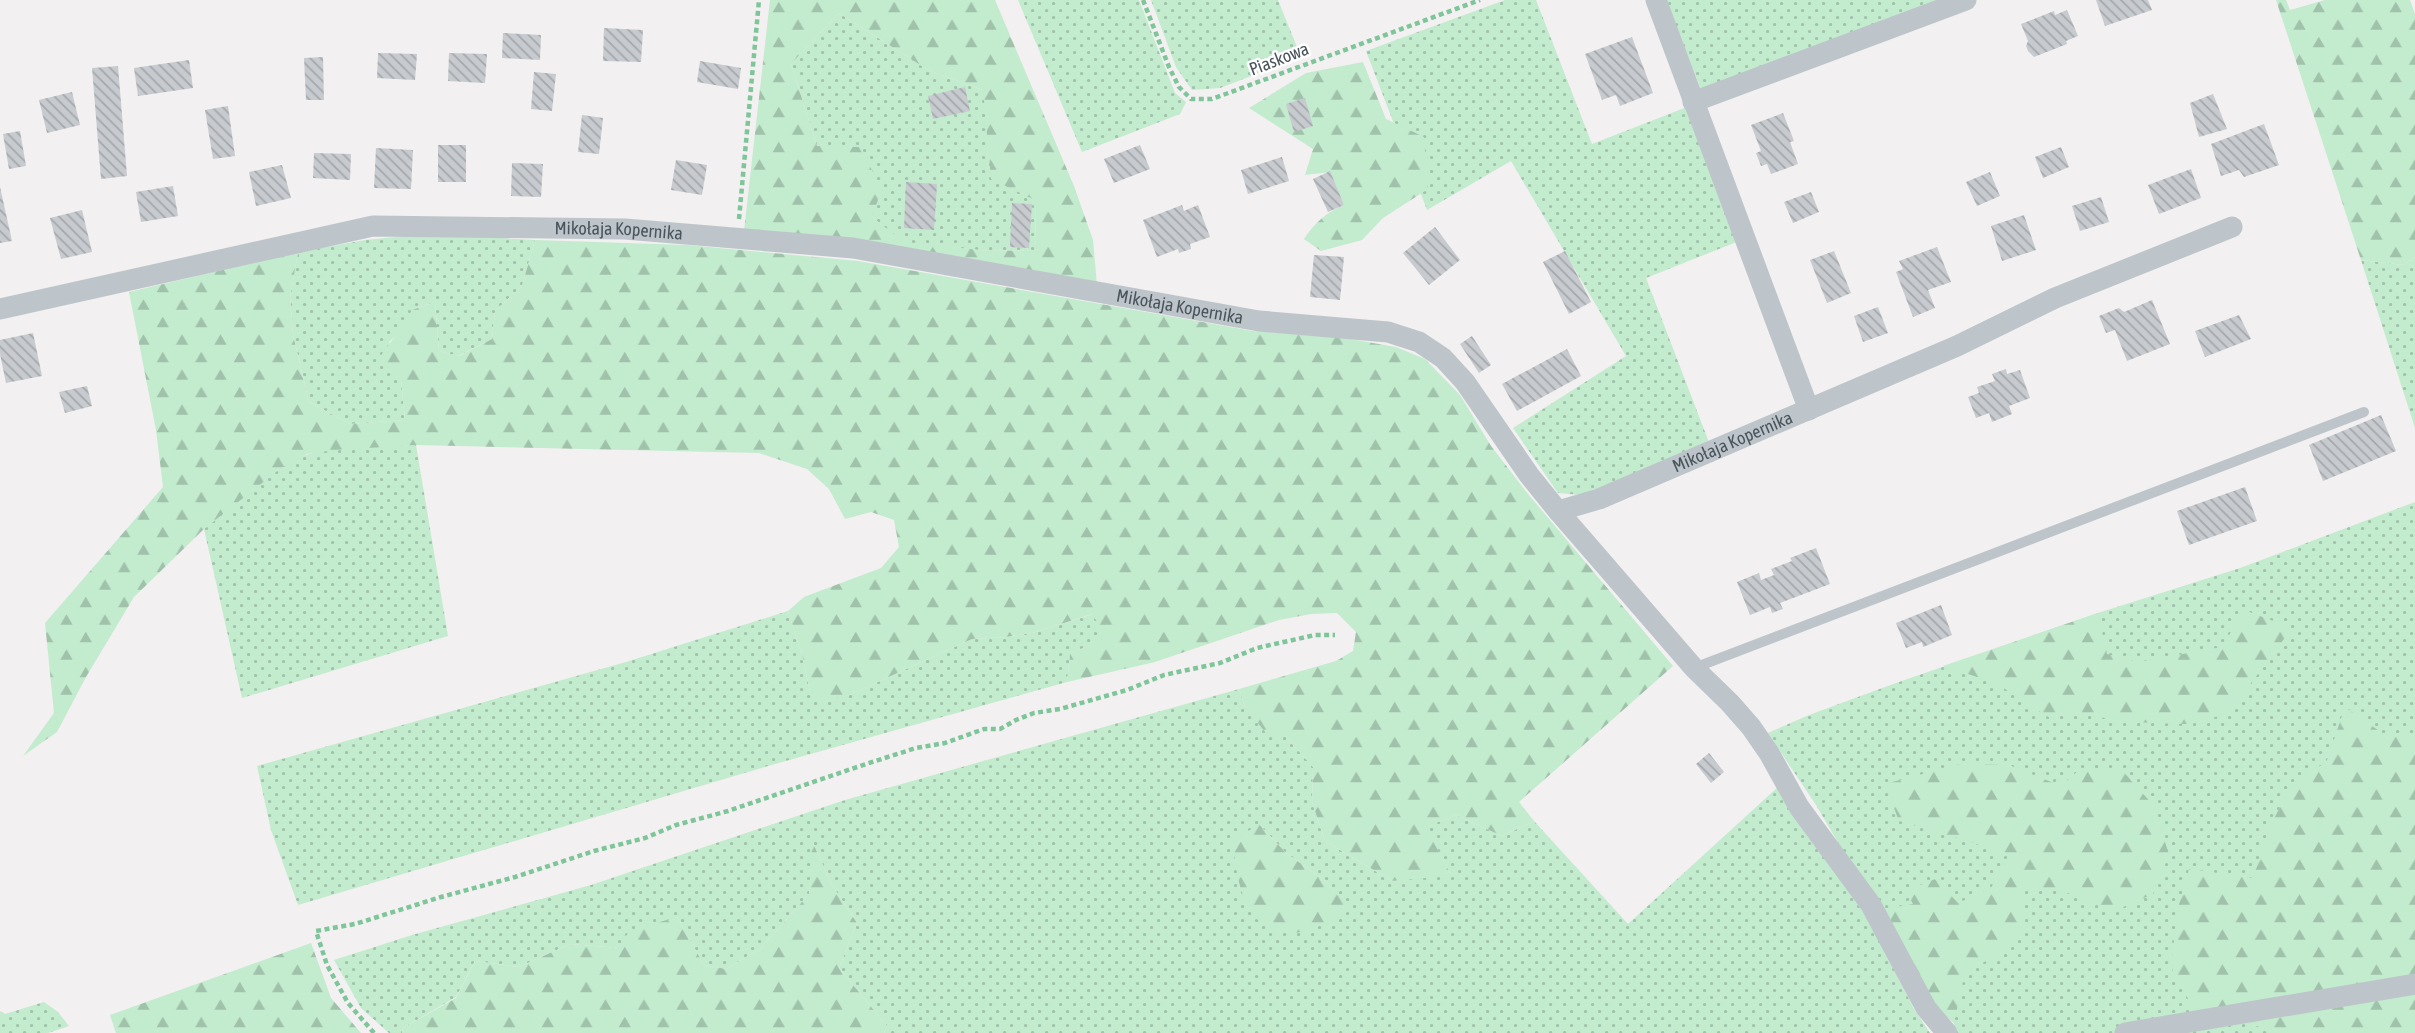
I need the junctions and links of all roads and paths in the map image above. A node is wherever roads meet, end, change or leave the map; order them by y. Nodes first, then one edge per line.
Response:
1 (759, 0) edge
2 (1143, 0) edge
3 (1480, 0) edge
4 (1656, 0) edge
5 (1966, 0) edge
6 (1693, 102) junction
7 (2232, 228) dead end
8 (737, 238) junction
9 (0, 309) edge
10 (1809, 410) junction
11 (2364, 412) dead end
12 (1558, 511) junction
13 (1335, 635) dead end
14 (1694, 668) junction
15 (2415, 984) edge
16 (374, 1033) edge
17 (1947, 1033) edge
18 (2125, 1033) edge

1 - 8 path
2 - 3 path, Piaskowa
4 - 6 street
5 - 6 street
6 - 10 street
7 - 10 street, Mikołaja Kopernika
8 - 9 street, Mikołaja Kopernika
8 - 12 street, Mikołaja Kopernika
10 - 12 street, Mikołaja Kopernika
11 - 14 lane
12 - 14 street
13 - 16 path
14 - 17 street
15 - 18 street

